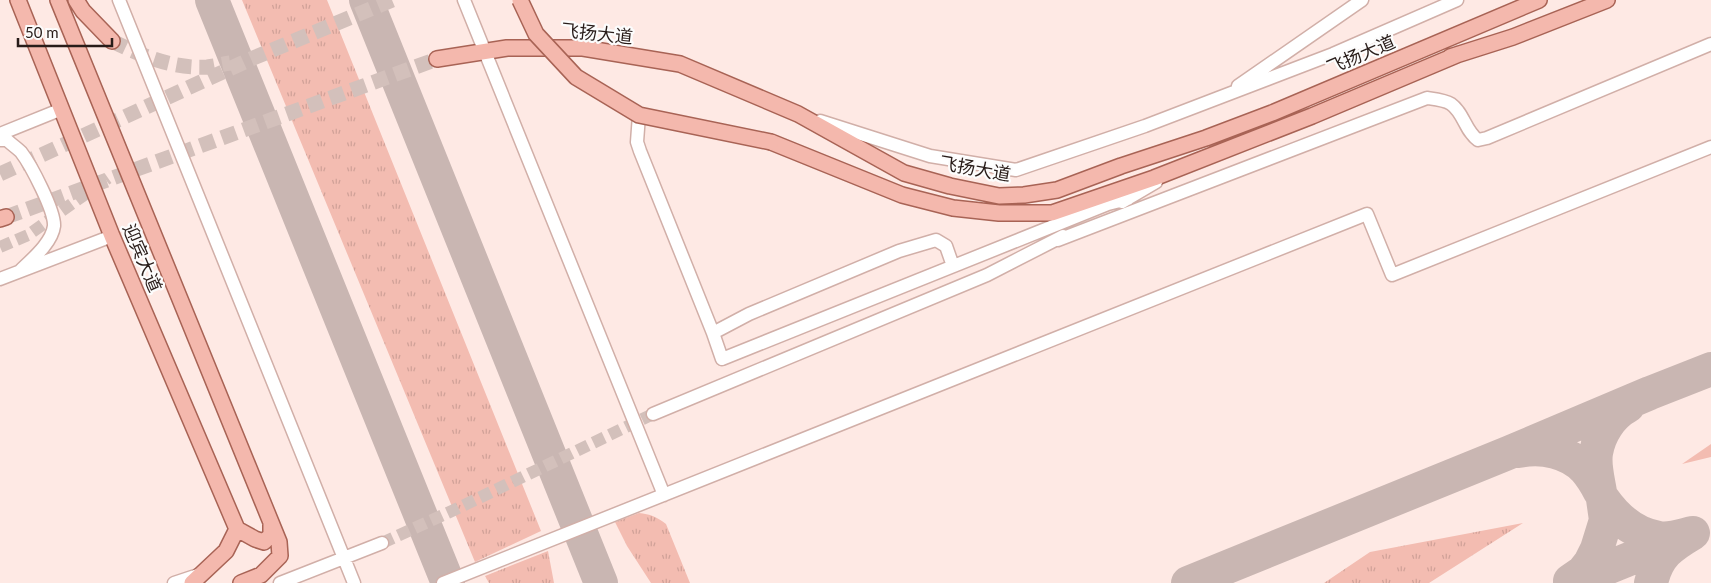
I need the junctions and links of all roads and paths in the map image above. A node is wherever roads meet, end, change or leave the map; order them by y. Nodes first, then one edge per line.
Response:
1 (18, 0) edge
2 (58, 0) edge
3 (76, 0) edge
4 (119, 0) edge
5 (464, 0) edge
6 (520, 0) edge
7 (1362, 0) edge
8 (1457, 0) edge
9 (1607, 0) edge
10 (1534, 2) edge
11 (112, 41) tunnel mouth
12 (1711, 44) edge
13 (1458, 54) junction
14 (437, 59) tunnel mouth
15 (1221, 97) junction
16 (62, 109) junction
17 (1272, 113) junction
18 (639, 114) junction
19 (798, 114) junction
20 (0, 134) edge
21 (0, 140) edge
22 (1711, 147) edge
23 (1173, 171) junction
24 (1128, 198) junction
25 (112, 236) junction
26 (1058, 240) junction
27 (953, 266) junction
28 (20, 272) junction
29 (0, 279) edge
30 (713, 333) junction
31 (653, 414) tunnel mouth
32 (664, 495) junction
33 (271, 523) junction
34 (237, 529) junction
35 (382, 542) tunnel mouth
36 (198, 578) edge
37 (174, 583) edge
38 (241, 583) edge
39 (280, 583) edge
40 (354, 583) edge
41 (443, 583) edge

1 - 16 main road, 迎宾大道
2 - 33 main road, 迎宾大道
3 - 11 main road
4 - 40 street
5 - 32 street
6 - 18 main road, bridge
7 - 15 street
8 - 15 street
9 - 13 main road
10 - 17 main road, 飞扬大道
12 - 26 street
13 - 17 main road
13 - 23 main road
14 - 19 main road, 飞扬大道
15 - 19 street
16 - 20 street
16 - 25 main road, 迎宾大道
17 - 19 main road, 飞扬大道
18 - 23 main road, bridge
18 - 30 street
21 - 28 street
22 - 32 street
23 - 24 street
24 - 26 street
24 - 27 street
25 - 28 street
25 - 34 main road, 迎宾大道
26 - 31 street
27 - 30 street
27 - 30 street
28 - 29 street
32 - 41 street
33 - 34 main road
33 - 38 main road, 迎宾大道
34 - 36 main road
35 - 39 street
36 - 37 street

